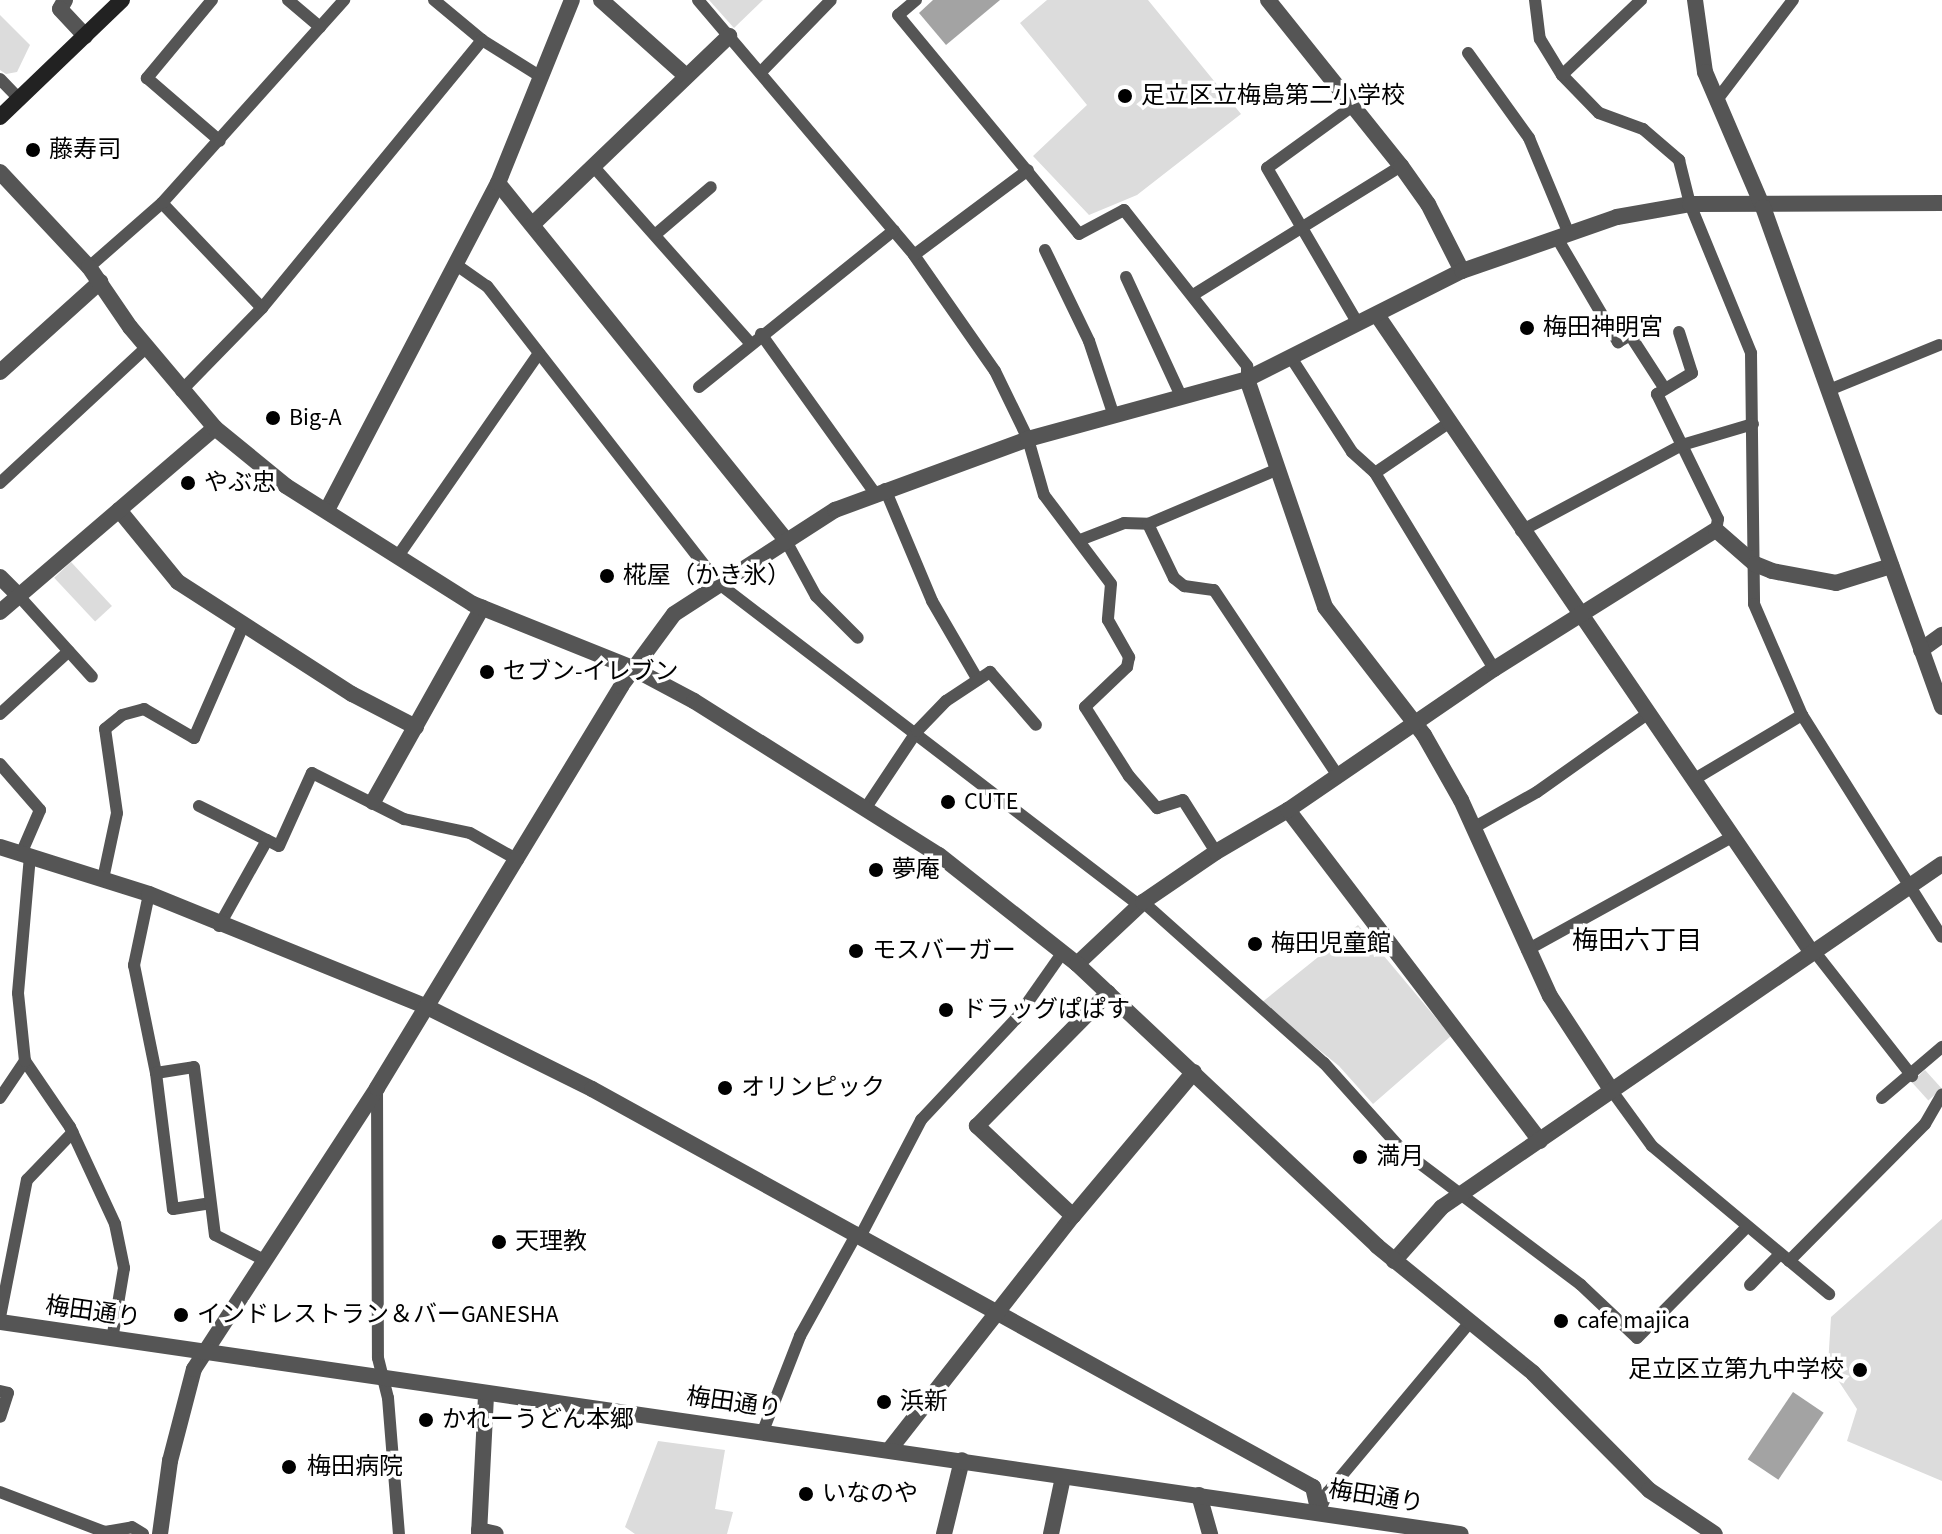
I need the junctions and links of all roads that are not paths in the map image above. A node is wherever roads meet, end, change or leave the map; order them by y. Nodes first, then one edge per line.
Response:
1 (65, 0) edge
2 (122, 0) edge
3 (212, 0) edge
4 (288, 0) edge
5 (344, 0) edge
6 (434, 0) edge
7 (572, 0) edge
8 (601, 0) edge
9 (698, 0) edge
10 (831, 0) edge
11 (916, 0) edge
12 (1268, 0) edge
13 (1535, 0) edge
14 (1641, 0) edge
15 (1695, 0) edge
16 (1793, 0) edge
17 (320, 27) junction
18 (85, 36) junction
19 (729, 36) junction
20 (482, 40) junction
21 (1468, 53) dead end
22 (761, 72) junction
23 (538, 75) junction
24 (685, 75) junction
25 (1562, 75) junction
26 (0, 79) edge
27 (19, 99) junction
28 (1716, 101) junction
29 (1350, 108) junction
30 (0, 117) edge
31 (220, 141) junction
32 (593, 166) junction
33 (1401, 166) junction
34 (1028, 170) junction
35 (0, 172) edge
36 (498, 183) junction
37 (711, 187) dead end
38 (162, 203) junction
39 (1942, 203) edge
40 (1690, 204) junction
41 (1763, 207) junction
42 (533, 224) junction
43 (1305, 227) junction
44 (894, 230) junction
45 (656, 234) junction
46 (1563, 236) junction
47 (1045, 250) dead end
48 (914, 255) junction
49 (455, 264) junction
50 (89, 267) junction
51 (1462, 271) junction
52 (1126, 277) dead end
53 (100, 282) junction
54 (1193, 295) junction
55 (262, 308) junction
56 (1377, 315) junction
57 (1358, 324) junction
58 (1679, 332) dead end
59 (761, 334) junction
60 (750, 343) junction
61 (147, 347) junction
62 (1941, 347) edge
63 (539, 353) junction
64 (1290, 356) junction
65 (0, 372) edge
66 (1247, 379) junction
67 (699, 387) dead end
68 (1665, 389) junction
69 (1829, 390) junction
70 (181, 391) junction
71 (1181, 396) junction
72 (1114, 416) junction
73 (1447, 424) junction
74 (1753, 424) junction
75 (215, 428) junction
76 (1028, 439) junction
77 (1682, 445) junction
78 (1278, 469) junction
79 (1375, 473) junction
80 (0, 483) edge
81 (880, 491) junction
82 (119, 510) junction
83 (327, 510) junction
84 (1148, 524) junction
85 (1716, 530) junction
86 (1521, 531) junction
87 (785, 539) junction
88 (1080, 540) junction
89 (398, 556) junction
90 (1755, 564) junction
91 (1891, 566) junction
92 (0, 577) edge
93 (718, 583) junction
94 (18, 595) junction
95 (482, 608) junction
96 (0, 612) edge
97 (1579, 614) junction
98 (243, 626) junction
99 (1942, 635) edge
100 (858, 638) dead end
101 (1921, 650) junction
102 (69, 651) junction
103 (632, 668) junction
104 (1494, 669) junction
105 (92, 677) dead end
106 (978, 680) junction
107 (1942, 707) edge
108 (0, 714) edge
109 (1647, 714) junction
110 (1802, 715) junction
111 (1413, 722) junction
112 (1036, 725) dead end
113 (416, 727) junction
114 (917, 731) junction
115 (0, 764) edge
116 (1338, 776) junction
117 (1693, 780) junction
118 (373, 802) junction
119 (199, 806) dead end
120 (865, 809) junction
121 (1288, 810) junction
122 (1473, 828) junction
123 (1732, 837) junction
124 (267, 840) junction
125 (0, 847) edge
126 (1216, 852) junction
127 (26, 856) junction
128 (518, 860) junction
129 (1942, 864) edge
130 (103, 879) junction
131 (1909, 886) junction
132 (149, 894) junction
133 (1141, 904) junction
134 (219, 926) junction
135 (1942, 937) edge
136 (1527, 950) junction
137 (1063, 952) junction
138 (1813, 952) junction
139 (1077, 964) junction
140 (1108, 993) junction
141 (427, 1007) junction
142 (1942, 1047) edge
143 (25, 1061) junction
144 (1194, 1072) junction
145 (156, 1073) junction
146 (1912, 1076) junction
147 (377, 1088) junction
148 (3, 1089) edge
149 (1612, 1091) junction
150 (1942, 1094) edge
151 (1882, 1098) dead end
152 (73, 1132) junction
153 (1540, 1141) junction
154 (1461, 1194) junction
155 (210, 1203) junction
156 (1073, 1216) junction
157 (1747, 1227) junction
158 (859, 1234) junction
159 (1784, 1258) junction
160 (266, 1261) junction
161 (1394, 1261) junction
162 (1750, 1285) dead end
163 (1829, 1294) dead end
164 (996, 1312) junction
165 (0, 1320) edge
166 (1471, 1321) junction
167 (112, 1340) junction
168 (210, 1352) junction
169 (382, 1380) junction
170 (0, 1391) edge
171 (486, 1394) junction
172 (0, 1417) edge
173 (763, 1431) junction
174 (890, 1449) junction
175 (962, 1460) junction
176 (1063, 1477) junction
177 (0, 1492) edge
178 (1199, 1495) junction
179 (1319, 1512) junction
180 (1410, 1530) edge
181 (485, 1533) edge
182 (143, 1534) edge
183 (160, 1534) edge
184 (399, 1534) edge
185 (944, 1534) edge
186 (1051, 1534) edge
187 (1210, 1534) edge
188 (1461, 1534) edge
189 (1715, 1534) edge

1 - 18 street
2 - 18 main road
3 - 31 lane
4 - 17 lane
5 - 17 lane
6 - 20 lane
7 - 23 street
8 - 24 street
9 - 19 lane
10 - 22 lane
11 - 34 lane
12 - 29 street
13 - 25 lane
14 - 25 lane
15 - 28 street
16 - 28 lane
17 - 31 lane
18 - 27 main road
19 - 22 lane
19 - 24 street
20 - 23 lane
20 - 55 lane
21 - 46 lane
22 - 44 lane
23 - 36 street
24 - 32 street
25 - 40 lane
26 - 27 lane
27 - 30 main road
28 - 41 street
29 - 33 street
29 - 43 lane
31 - 38 lane
32 - 42 street
32 - 45 lane
33 - 43 lane
33 - 51 street
34 - 48 lane
34 - 54 lane
35 - 50 street
36 - 42 street
36 - 49 street
37 - 45 lane
38 - 50 lane
38 - 55 lane
39 - 41 street
40 - 41 street
40 - 46 street
40 - 74 lane
41 - 69 street
42 - 87 street
43 - 54 lane
43 - 57 lane
44 - 48 lane
44 - 59 lane
45 - 60 lane
46 - 51 street
46 - 68 lane
47 - 72 lane
48 - 76 lane
49 - 63 lane
49 - 83 street
50 - 53 street
51 - 56 street
52 - 71 lane
53 - 61 street
53 - 65 street
54 - 66 lane
55 - 70 lane
56 - 57 street
56 - 73 street
57 - 64 street
58 - 68 lane
59 - 60 lane
59 - 81 lane
60 - 67 lane
61 - 70 street
61 - 80 lane
62 - 69 lane
63 - 89 lane
63 - 93 lane
64 - 66 street
64 - 79 lane
66 - 71 street
66 - 78 street
68 - 77 lane
69 - 91 street
70 - 75 street
71 - 72 street
72 - 76 street
73 - 79 lane
73 - 86 street
74 - 77 lane
74 - 90 lane
75 - 82 street
75 - 83 street
76 - 81 street
76 - 88 lane
77 - 85 lane
77 - 86 lane
78 - 84 lane
78 - 111 street
79 - 104 lane
81 - 87 street
81 - 106 lane
82 - 94 street
82 - 98 street
83 - 89 street
84 - 88 lane
84 - 116 lane
85 - 90 street
85 - 97 street
86 - 97 street
87 - 93 street
87 - 100 lane
88 - 126 lane
89 - 95 street
90 - 91 street
90 - 110 lane
91 - 101 street
92 - 94 street
93 - 103 street
93 - 114 lane
94 - 96 street
94 - 102 lane
95 - 103 street
95 - 113 street
97 - 104 street
97 - 109 street
98 - 113 street
98 - 130 lane
99 - 101 street
101 - 107 street
102 - 105 lane
102 - 108 lane
103 - 120 street
103 - 128 street
104 - 111 street
106 - 112 lane
106 - 114 lane
109 - 117 street
109 - 122 lane
110 - 117 lane
110 - 131 lane
111 - 116 street
111 - 122 street
113 - 118 street
114 - 120 lane
114 - 133 lane
115 - 127 lane
116 - 121 street
117 - 123 street
118 - 124 lane
118 - 128 lane
119 - 124 lane
120 - 137 street
121 - 126 street
121 - 153 street
122 - 136 street
123 - 136 lane
123 - 138 street
124 - 134 lane
125 - 127 street
126 - 133 street
127 - 130 street
127 - 143 lane
128 - 141 street
129 - 131 street
130 - 132 street
131 - 135 lane
131 - 138 street
132 - 134 street
132 - 145 lane
133 - 139 street
133 - 154 lane
134 - 141 street
136 - 149 street
137 - 139 street
137 - 158 lane
138 - 146 lane
138 - 149 street
139 - 140 street
140 - 144 street
140 - 156 street
141 - 147 street
141 - 158 street
142 - 146 lane
143 - 148 lane
143 - 152 lane
144 - 156 street
144 - 161 street
145 - 155 lane
145 - 155 lane
146 - 151 lane
147 - 160 street
147 - 169 lane
149 - 153 street
149 - 157 lane
150 - 159 lane
152 - 165 lane
152 - 167 lane
153 - 154 street
154 - 157 lane
154 - 161 street
155 - 160 lane
156 - 164 street
157 - 159 lane
158 - 164 street
158 - 173 lane
159 - 162 lane
159 - 163 lane
160 - 168 street
161 - 166 street
164 - 174 street
164 - 179 street
165 - 167 street, 梅田通り
166 - 179 lane
166 - 189 street
167 - 168 street, 梅田通り
168 - 169 street, 梅田通り
168 - 183 street
169 - 171 street, 梅田通り
169 - 184 lane
170 - 172 lane
171 - 173 street, 梅田通り
171 - 181 street
173 - 174 street, 梅田通り
174 - 175 street, 梅田通り
175 - 176 street, 梅田通り
175 - 185 street
176 - 178 street, 梅田通り
176 - 186 street
177 - 182 lane
178 - 179 street, 梅田通り
178 - 187 street
179 - 180 street, 梅田通り
180 - 188 street, 梅田通り

